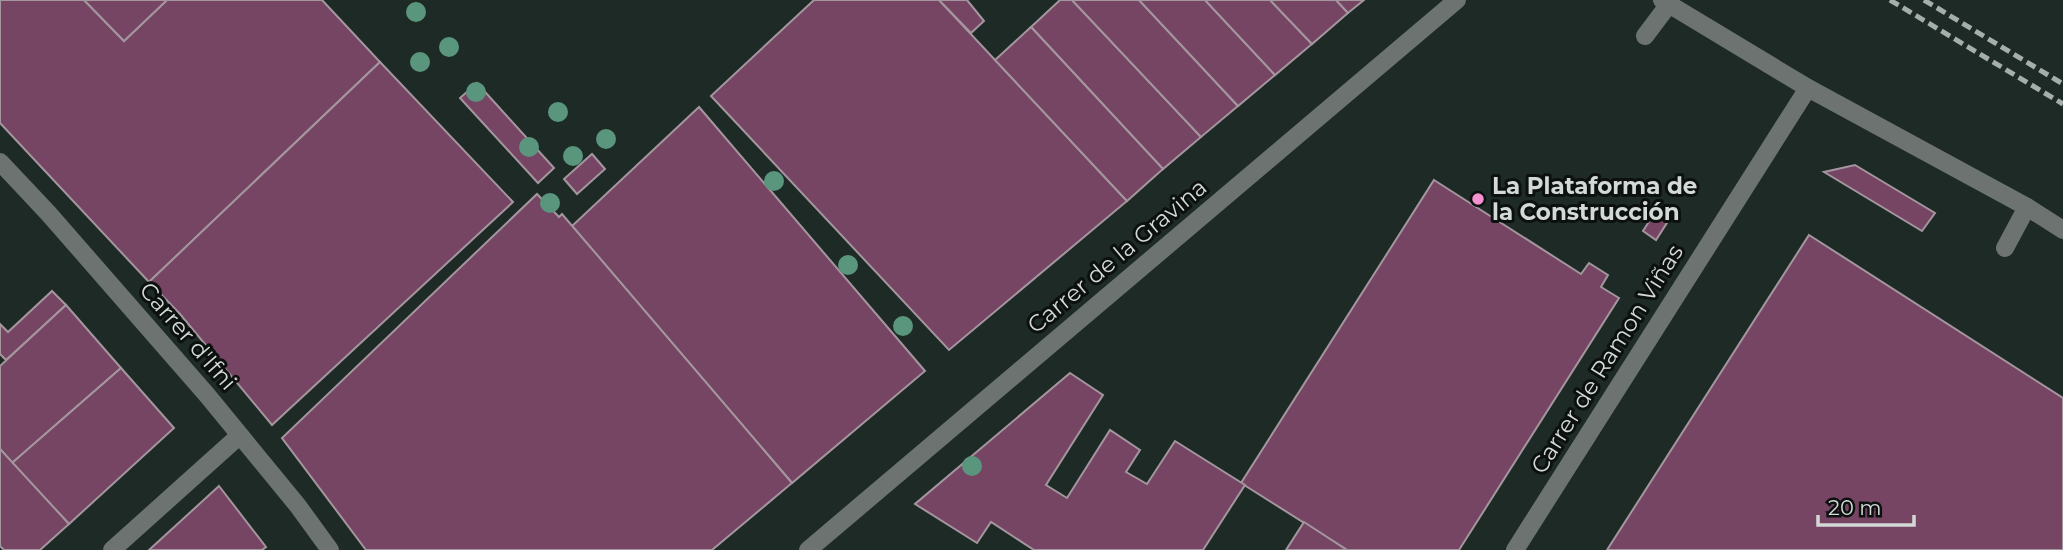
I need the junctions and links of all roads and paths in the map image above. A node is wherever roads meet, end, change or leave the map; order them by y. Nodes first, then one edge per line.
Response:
1 (1457, 0) edge
2 (1666, 2) edge
3 (1645, 36) dead end
4 (1808, 89) junction
5 (0, 162) edge
6 (2027, 207) junction
7 (2063, 230) edge
8 (2005, 248) dead end
9 (239, 436) junction
10 (112, 550) edge
11 (330, 550) edge
12 (808, 550) edge
13 (1516, 550) edge

1 - 12 street, Carrer de la Gravina
2 - 3 street
2 - 4 street
4 - 6 street
4 - 13 street, Carrer de Ramon Viñas
5 - 9 street, Carrer d'Ifni
6 - 7 street
6 - 8 street
9 - 10 street
9 - 11 street, Carrer d'Ifni

